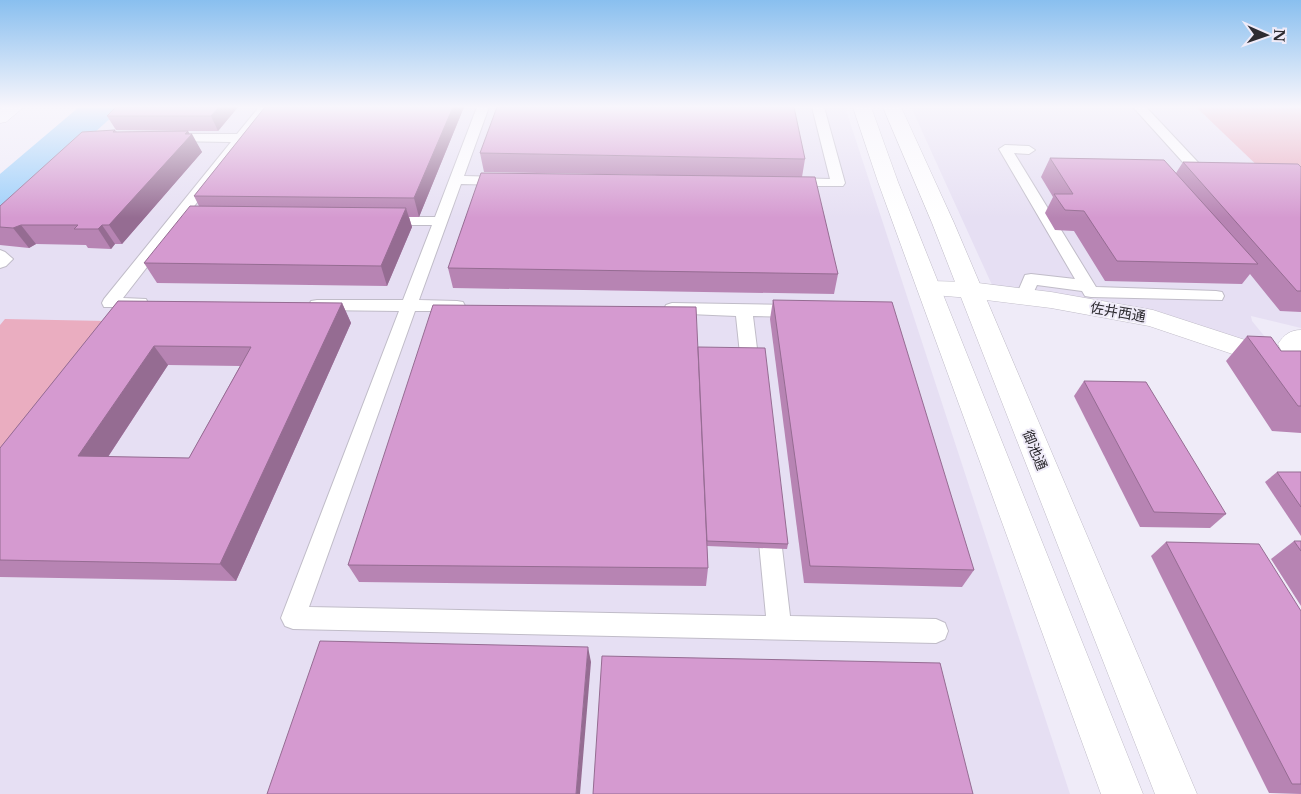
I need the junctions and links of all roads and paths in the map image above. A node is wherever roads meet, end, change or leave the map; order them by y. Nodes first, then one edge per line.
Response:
1 (235, 144) edge
2 (469, 144) edge
3 (828, 144) edge
4 (875, 144) edge
5 (908, 144) edge
6 (1176, 144) edge
7 (1029, 150) dead end
8 (1184, 176) edge
9 (456, 180) junction
10 (515, 181) edge
11 (779, 182) edge
12 (176, 219) junction
13 (196, 219) edge
14 (372, 220) edge
15 (441, 221) junction
16 (0, 255) edge
17 (0, 263) edge
18 (1088, 286) junction
19 (928, 289) junction
20 (970, 290) junction
21 (1024, 296) junction
22 (1216, 296) dead end
23 (158, 303) edge
24 (304, 305) edge
25 (410, 306) junction
26 (469, 306) edge
27 (656, 309) edge
28 (744, 310) junction
29 (810, 311) edge
30 (1301, 339) edge
31 (1301, 363) edge
32 (1301, 368) edge
33 (753, 389) edge
34 (765, 499) edge
35 (779, 628) junction
36 (936, 631) dead end
37 (1122, 794) edge
38 (1176, 794) edge

1 - 12 lane
2 - 9 lane
3 - 11 lane
4 - 19 street
5 - 20 street, 御池通
6 - 8 lane
7 - 18 lane
9 - 10 lane
9 - 15 lane
12 - 13 lane
12 - 23 lane
14 - 15 lane
15 - 25 lane
16 - 17 lane
18 - 21 lane
18 - 22 lane
19 - 20 street, 佐井西通
19 - 37 street
20 - 21 street, 佐井西通
20 - 38 street, 御池通
21 - 32 street, 佐井西通
24 - 25 lane
25 - 26 lane
25 - 35 lane
27 - 28 lane
28 - 29 lane
28 - 33 lane
30 - 31 street
34 - 35 lane
35 - 36 lane

